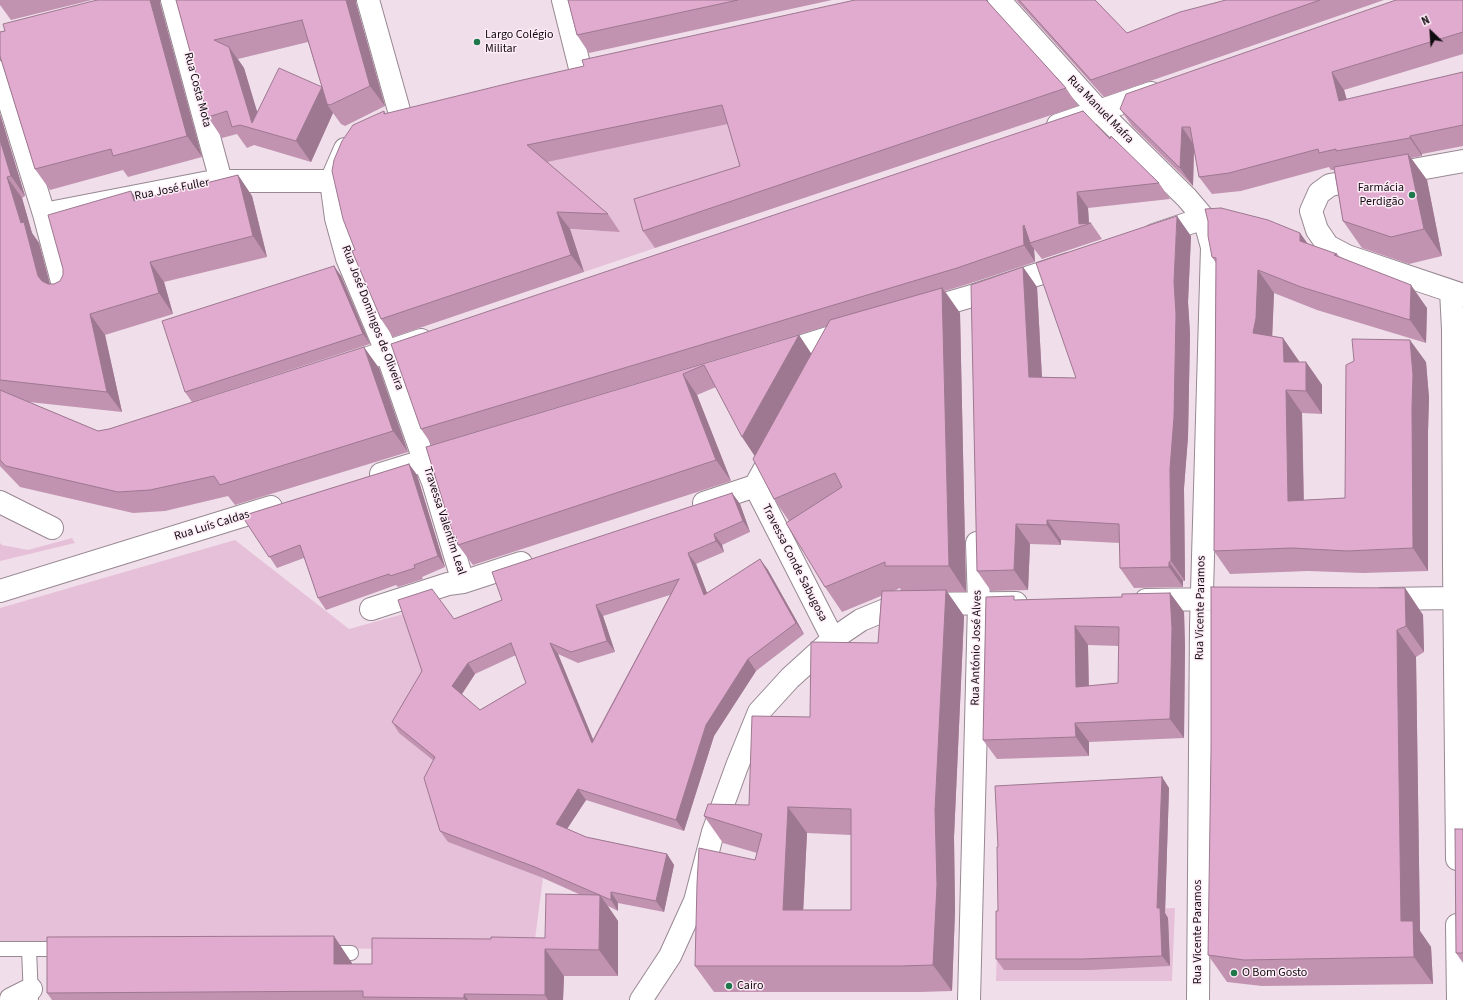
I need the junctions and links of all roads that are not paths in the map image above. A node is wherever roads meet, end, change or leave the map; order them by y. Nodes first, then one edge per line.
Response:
1 (172, 0) edge
2 (368, 0) edge
3 (564, 0) edge
4 (999, 0) edge
5 (0, 72) edge
6 (559, 74) edge
7 (1170, 86) edge
8 (421, 109) edge
9 (1100, 112) junction
10 (1037, 132) edge
11 (357, 133) edge
12 (1463, 161) edge
13 (221, 181) junction
14 (331, 181) junction
15 (44, 214) junction
16 (1204, 218) junction
17 (1134, 242) edge
18 (1090, 257) edge
19 (65, 293) edge
20 (1457, 293) edge
21 (905, 316) edge
22 (868, 326) edge
23 (439, 334) edge
24 (839, 335) junction
25 (386, 352) junction
26 (828, 357) edge
27 (756, 360) edge
28 (326, 372) edge
29 (785, 432) edge
30 (477, 444) edge
31 (424, 460) junction
32 (359, 480) edge
33 (754, 486) junction
34 (0, 502) edge
35 (290, 502) edge
36 (682, 510) edge
37 (977, 526) edge
38 (52, 528) dead end
39 (539, 557) edge
40 (1458, 565) edge
41 (463, 582) junction
42 (0, 592) edge
43 (1454, 598) junction
44 (1201, 599) junction
45 (1234, 599) edge
46 (1360, 599) edge
47 (1127, 601) edge
48 (1033, 603) edge
49 (979, 604) junction
50 (371, 610) dead end
51 (833, 639) junction
52 (1460, 796) edge
53 (1460, 835) edge
54 (1457, 880) edge
55 (1457, 903) edge
56 (0, 949) edge
57 (29, 949) junction
58 (76, 949) edge
59 (312, 953) edge
60 (351, 953) dead end
61 (31, 994) edge
62 (10, 1000) edge
63 (641, 1000) edge
64 (969, 1000) edge
65 (1198, 1000) edge
66 (1458, 1000) edge

1 - 13 street, Rua Costa Mota
2 - 8 street
3 - 6 street
4 - 9 street, Rua Manuel Mafra
5 - 15 street
7 - 9 street
9 - 10 street
9 - 16 street, Rua Manuel Mafra
11 - 14 street
12 - 20 street
13 - 14 street, Rua José Fuller
13 - 15 street, Rua José Fuller
14 - 25 street, Rua José Domingos de Oliveira
15 - 19 street
16 - 17 street
16 - 44 street, Rua Vicente Paramos
18 - 21 street
20 - 40 street
22 - 24 street
23 - 25 street
24 - 26 street
24 - 27 street
25 - 28 street
25 - 31 street, Rua José Domingos de Oliveira
29 - 33 street
30 - 31 street
31 - 32 street
31 - 41 street, Travessa Valentim Leal
33 - 36 street
33 - 51 street, Travessa Conde Sabugosa
34 - 38 street
35 - 42 street, Rua Luís Caldas
37 - 49 street, Rua António José Alves
39 - 41 street
40 - 43 street
41 - 50 street
43 - 46 street
43 - 52 street
44 - 45 street
44 - 47 street
44 - 65 street, Rua Vicente Paramos
48 - 49 street
49 - 51 street
49 - 64 street, Rua António José Alves
51 - 63 street
52 - 53 street
53 - 54 street
55 - 66 street
56 - 57 lane
57 - 58 lane
57 - 61 lane
59 - 60 lane
61 - 62 street

